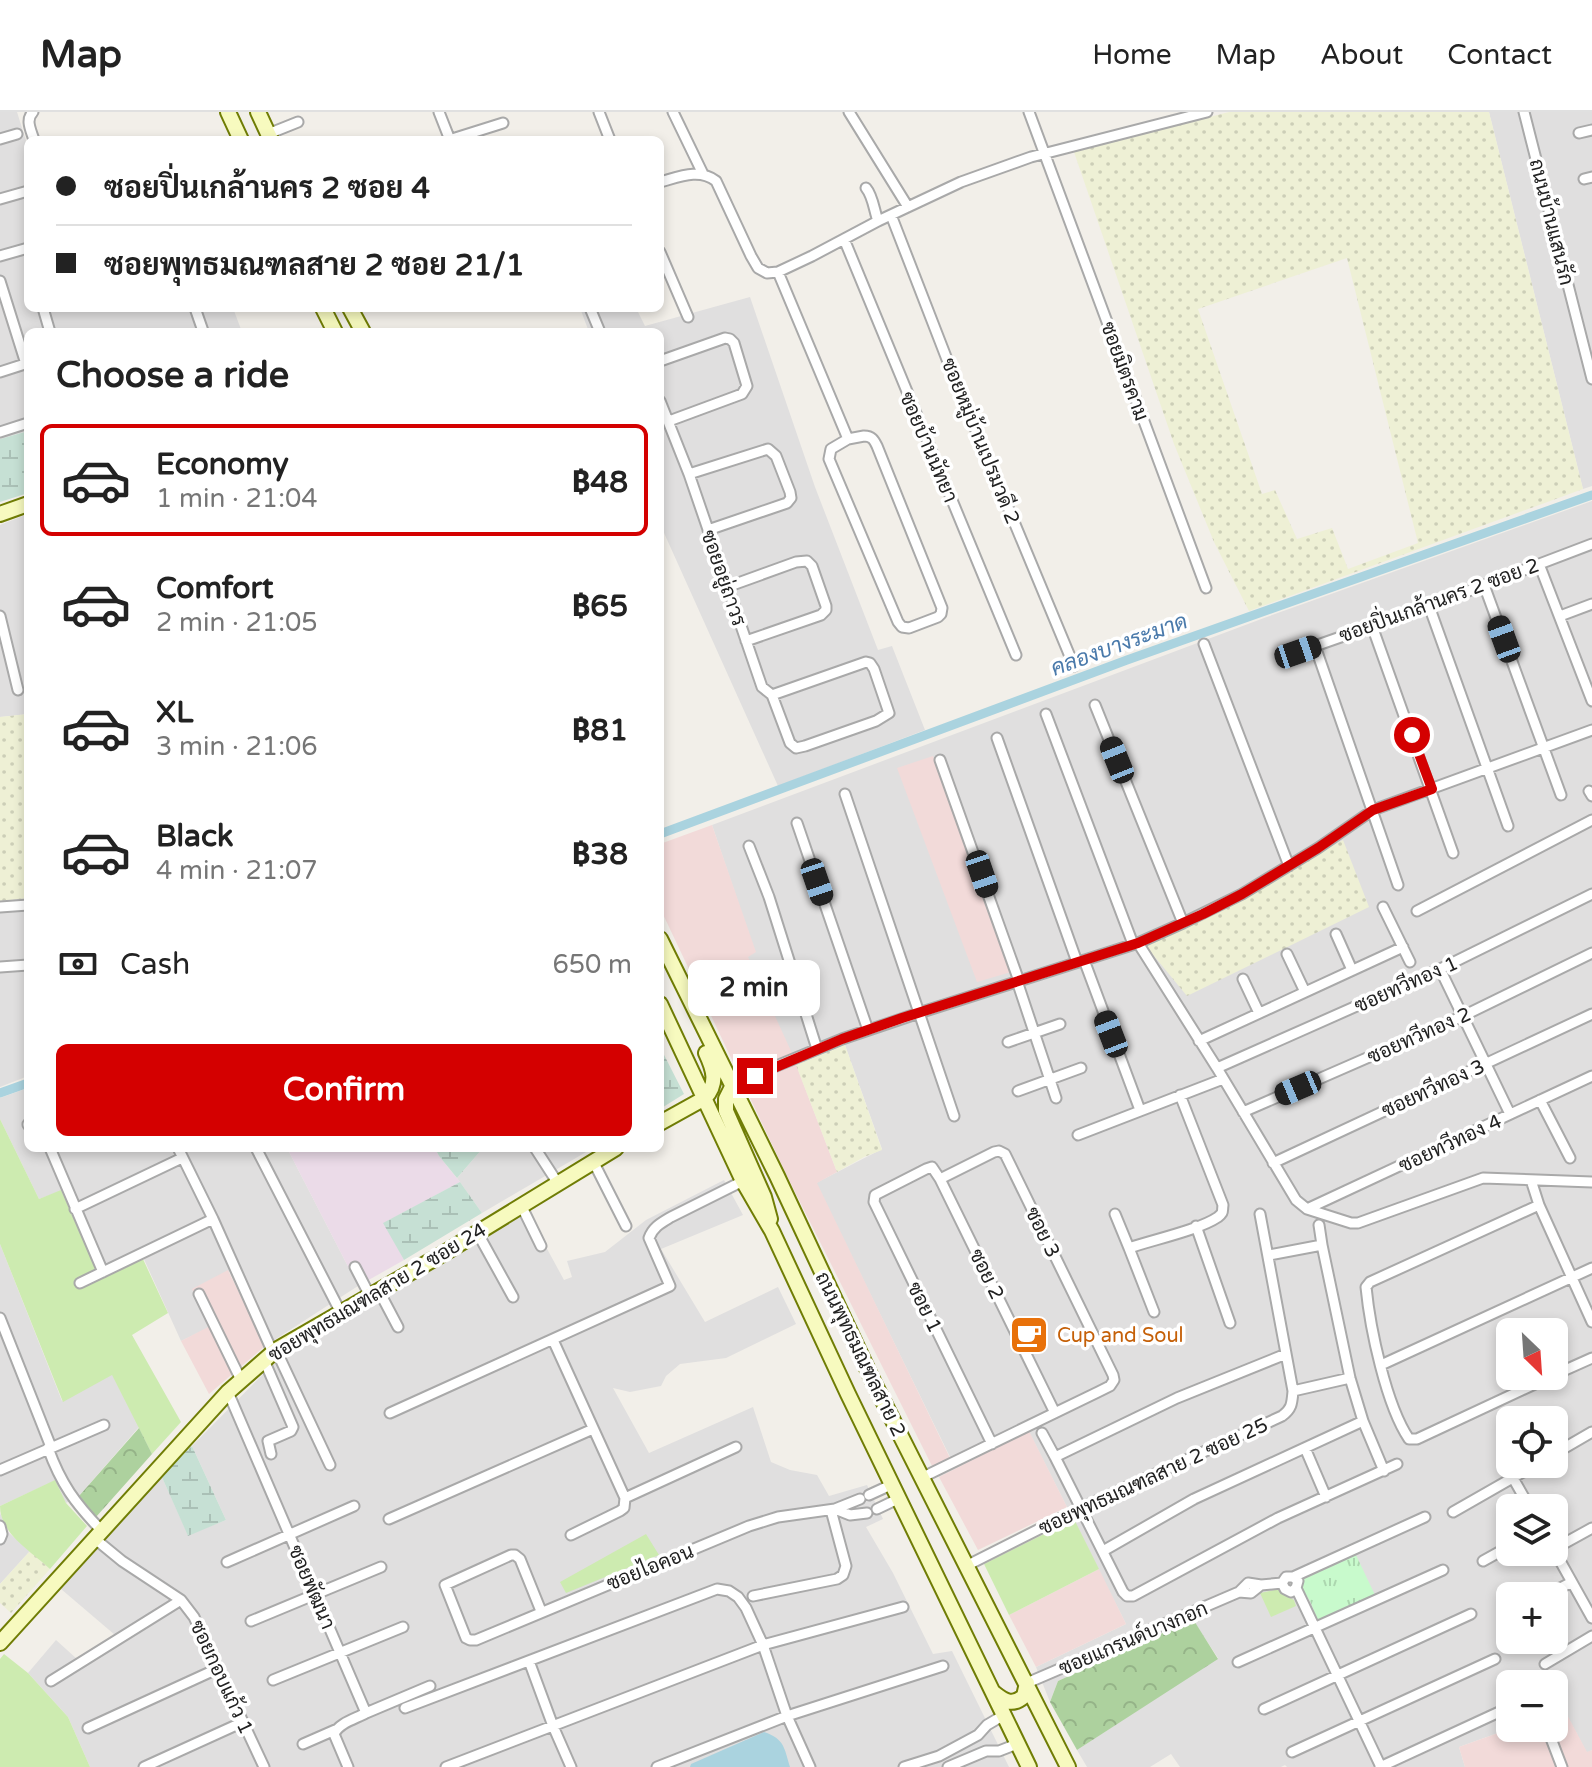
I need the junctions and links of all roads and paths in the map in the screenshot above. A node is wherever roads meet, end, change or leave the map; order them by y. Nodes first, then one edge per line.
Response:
1 (33, 112) edge
2 (228, 112) edge
3 (258, 112) edge
4 (439, 112) edge
5 (599, 112) edge
6 (687, 112) edge
7 (849, 112) edge
8 (1029, 112) edge
9 (1207, 112) edge
10 (1524, 112) edge
11 (674, 114) edge
12 (1186, 115) edge
13 (298, 122) dead end
14 (503, 123) dead end
15 (1592, 130) edge
16 (1579, 133) dead end
17 (17, 134) dead end
18 (33, 136) edge
19 (239, 136) edge
20 (270, 136) edge
21 (272, 136) edge
22 (448, 136) edge
23 (462, 136) edge
24 (608, 136) edge
25 (0, 139) edge
26 (1044, 154) junction
27 (703, 174) junction
28 (664, 181) edge
29 (866, 188) dead end
30 (24, 192) edge
31 (0, 199) edge
32 (908, 207) junction
33 (891, 215) junction
34 (878, 221) junction
35 (844, 239) junction
36 (24, 252) edge
37 (0, 256) edge
38 (664, 261) edge
39 (778, 272) junction
40 (0, 281) edge
41 (688, 317) dead end
42 (24, 354) edge
43 (664, 360) edge
44 (24, 364) edge
45 (0, 372) edge
46 (1592, 379) edge
47 (664, 410) edge
48 (669, 421) junction
49 (24, 424) edge
50 (0, 432) edge
51 (848, 439) junction
52 (689, 474) junction
53 (24, 505) edge
54 (0, 514) edge
55 (708, 530) junction
56 (1592, 544) edge
57 (1539, 564) junction
58 (1484, 585) junction
59 (727, 587) junction
60 (1206, 588) dead end
61 (1592, 604) edge
62 (1429, 606) junction
63 (0, 616) edge
64 (1560, 616) junction
65 (1372, 626) junction
66 (746, 641) junction
67 (1204, 644) dead end
68 (1315, 646) junction
69 (1016, 655) dead end
70 (1282, 657) dead end
71 (1074, 666) dead end
72 (1592, 666) edge
73 (1580, 670) junction
74 (18, 690) dead end
75 (772, 695) junction
76 (1592, 701) edge
77 (1095, 705) dead end
78 (1046, 714) dead end
79 (1592, 730) edge
80 (997, 738) dead end
81 (1544, 747) junction
82 (940, 760) dead end
83 (1488, 768) junction
84 (1432, 789) junction
85 (845, 794) dead end
86 (1561, 795) dead end
87 (1373, 810) junction
88 (1592, 820) edge
89 (797, 823) dead end
90 (1508, 826) dead end
91 (749, 846) dead end
92 (1453, 853) dead end
93 (1289, 866) junction
94 (1398, 885) dead end
95 (1592, 894) edge
96 (24, 905) edge
97 (0, 907) edge
98 (1383, 907) dead end
99 (1417, 911) dead end
100 (1183, 923) junction
101 (1336, 934) dead end
102 (1136, 944) junction
103 (664, 947) edge
104 (1403, 947) junction
105 (1592, 953) edge
106 (1287, 954) dead end
107 (670, 960) junction
108 (1080, 961) junction
109 (1410, 962) dead end
110 (24, 965) edge
111 (0, 967) edge
112 (1440, 969) junction
113 (1352, 970) junction
114 (1243, 979) dead end
115 (1018, 981) junction
116 (1305, 992) junction
117 (664, 1012) edge
118 (919, 1013) junction
119 (1259, 1013) junction
120 (1592, 1014) edge
121 (1463, 1016) junction
122 (1060, 1024) dead end
123 (868, 1030) junction
124 (1035, 1033) junction
125 (1199, 1041) junction
126 (1008, 1042) dead end
127 (817, 1049) junction
128 (1486, 1063) junction
129 (1081, 1068) dead end
130 (1217, 1068) junction
131 (1050, 1079) junction
132 (1223, 1079) junction
133 (1590, 1080) edge
134 (732, 1087) junction
135 (1018, 1091) dead end
136 (1180, 1095) junction
137 (705, 1098) junction
138 (1056, 1098) dead end
139 (1540, 1100) junction
140 (1140, 1110) junction
141 (1243, 1112) junction
142 (1510, 1114) junction
143 (954, 1116) dead end
144 (664, 1121) edge
145 (1078, 1135) dead end
146 (52, 1152) edge
147 (258, 1152) edge
148 (538, 1152) edge
149 (609, 1152) edge
150 (180, 1153) edge
151 (1570, 1158) dead end
152 (593, 1161) junction
153 (1273, 1163) junction
154 (940, 1179) junction
155 (1531, 1180) junction
156 (743, 1181) junction
157 (557, 1182) junction
158 (1592, 1182) edge
159 (521, 1205) junction
160 (1539, 1205) junction
161 (75, 1209) junction
162 (1307, 1209) junction
163 (1115, 1214) dead end
164 (1260, 1214) dead end
165 (213, 1219) junction
166 (1319, 1225) dead end
167 (626, 1226) dead end
168 (1196, 1226) junction
169 (772, 1231) junction
170 (477, 1232) junction
171 (1322, 1245) junction
172 (541, 1246) dead end
173 (1129, 1248) junction
174 (1269, 1255) junction
175 (355, 1267) dead end
176 (1592, 1268) edge
177 (103, 1272) junction
178 (1572, 1277) junction
179 (80, 1283) dead end
180 (199, 1294) dead end
181 (374, 1294) junction
182 (513, 1297) dead end
183 (1154, 1312) dead end
184 (341, 1313) junction
185 (0, 1318) edge
186 (1592, 1322) edge
187 (1230, 1323) dead end
188 (398, 1327) dead end
189 (553, 1340) junction
190 (271, 1354) junction
191 (1286, 1354) junction
192 (1592, 1358) edge
193 (1381, 1365) junction
194 (1568, 1369) edge
195 (1350, 1378) junction
196 (872, 1379) junction
197 (241, 1380) junction
198 (1522, 1390) edge
199 (1293, 1391) junction
200 (228, 1392) junction
201 (848, 1394) junction
202 (390, 1413) dead end
203 (1055, 1413) junction
204 (1363, 1421) junction
205 (104, 1425) dead end
206 (593, 1429) junction
207 (1592, 1432) edge
208 (1042, 1433) dead end
209 (992, 1444) junction
210 (1568, 1446) edge
211 (736, 1447) dead end
212 (50, 1448) junction
213 (1305, 1448) junction
214 (271, 1454) dead end
215 (1055, 1457) junction
216 (1397, 1464) dead end
217 (330, 1465) dead end
218 (0, 1470) edge
219 (1384, 1471) junction
220 (921, 1478) junction
221 (1513, 1478) joint
222 (893, 1484) junction
223 (1522, 1494) edge
224 (1326, 1497) junction
225 (625, 1498) junction
226 (900, 1498) junction
227 (354, 1506) dead end
228 (1081, 1508) junction
229 (833, 1509) junction
230 (1453, 1512) dead end
231 (1425, 1517) dead end
232 (389, 1519) dead end
233 (0, 1526) edge
234 (1592, 1528) edge
235 (97, 1534) junction
236 (289, 1534) junction
237 (571, 1535) dead end
238 (0, 1539) edge
239 (1568, 1541) edge
240 (1103, 1551) junction
241 (1496, 1554) edge
242 (1483, 1561) dead end
243 (227, 1562) dead end
244 (966, 1566) junction
245 (1563, 1566) edge
246 (381, 1567) dead end
247 (1443, 1570) dead end
248 (1293, 1577) junction
249 (1572, 1582) junction
250 (1282, 1583) junction
251 (1568, 1584) edge
252 (1296, 1588) junction
253 (315, 1595) junction
254 (753, 1596) dead end
255 (181, 1600) junction
256 (903, 1607) dead end
257 (541, 1611) junction
258 (1471, 1614) dead end
259 (1591, 1616) edge
260 (251, 1621) dead end
261 (403, 1627) dead end
262 (1315, 1627) junction
263 (1592, 1636) edge
264 (0, 1643) edge
265 (763, 1645) junction
266 (340, 1653) junction
267 (1495, 1659) dead end
268 (529, 1661) junction
269 (1238, 1662) dead end
270 (1545, 1664) dead end
271 (943, 1666) dead end
272 (219, 1668) junction
273 (1337, 1675) junction
274 (273, 1680) dead end
275 (51, 1681) dead end
276 (1027, 1683) junction
277 (430, 1686) dead end
278 (994, 1692) junction
279 (405, 1708) dead end
280 (1264, 1709) dead end
281 (366, 1713) junction
282 (1496, 1713) edge
283 (1004, 1715) junction
284 (787, 1716) junction
285 (1359, 1721) junction
286 (243, 1722) junction
287 (553, 1726) junction
288 (88, 1728) dead end
289 (335, 1730) junction
290 (978, 1735) junction
291 (1552, 1742) edge
292 (303, 1744) dead end
293 (1017, 1744) junction
294 (986, 1751) junction
295 (1292, 1752) dead end
296 (144, 1767) edge
297 (264, 1767) edge
298 (348, 1767) edge
299 (446, 1767) edge
300 (571, 1767) edge
301 (657, 1767) edge
302 (810, 1767) edge
303 (904, 1767) edge
304 (948, 1767) edge
305 (1029, 1767) edge
306 (1068, 1767) edge
307 (1380, 1767) edge
308 (1562, 1767) edge

1 - 18 street
2 - 19 main road
3 - 20 main road
4 - 22 street
5 - 24 street
6 - 11 street
7 - 32 street
8 - 26 street, ซอยมิตรคาม
9 - 12 street
10 - 46 street, ถนนบ้านแสนรัก
11 - 27 street
12 - 26 street
13 - 21 street
14 - 23 street
15 - 16 street
17 - 25 street
26 - 32 street
26 - 60 street, ซอยมิตรคาม
27 - 28 street
27 - 39 street
29 - 34 street
30 - 31 street
32 - 33 street
33 - 34 street
33 - 71 street, ซอยหมู่บ้านเปรมวดี 2
34 - 35 street
35 - 39 street
35 - 69 street, ซอยบ้านนัทยา
36 - 37 street
38 - 41 street
39 - 51 street
40 - 42 street
43 - 48 street
44 - 45 street
47 - 48 street, ซอยอยู่ถาวร
48 - 52 street, ซอยอยู่ถาวร
49 - 50 street
51 - 51 street
52 - 55 street, ซอยอยู่ถาวร
52 - 55 street
53 - 54 main road
55 - 59 street, ซอยอยู่ถาวร
56 - 57 street, ซอยปิ่นเกล้านคร 2 ซอย 2
57 - 58 street, ซอยปิ่นเกล้านคร 2 ซอย 2
57 - 64 street
58 - 62 street, ซอยปิ่นเกล้านคร 2 ซอย 2
58 - 81 street
59 - 66 street, ซอยอยู่ถาวร
59 - 66 street
61 - 64 street
62 - 65 street, ซอยปิ่นเกล้านคร 2 ซอย 2
62 - 83 street
63 - 74 street
64 - 73 street
65 - 68 street, ซอยปิ่นเกล้านคร 2 ซอย 2
65 - 84 street
66 - 75 street, ซอยอยู่ถาวร
67 - 93 street
68 - 70 street
68 - 87 street, ซอยปิ่นเกล้านคร 2 ซอย 2
72 - 73 street
73 - 76 street
75 - 75 street, ซอยอยู่ถาวร
77 - 100 street
78 - 102 street
79 - 81 street
80 - 108 street
81 - 83 street
81 - 86 street
82 - 115 street
83 - 84 street
83 - 90 street
84 - 87 street
84 - 92 street
85 - 118 street
87 - 93 street
87 - 94 street, ซอยปิ่นเกล้านคร 2 ซอย 2
88 - 99 street
89 - 123 street
91 - 127 street
93 - 100 street
95 - 112 street, ซอยทวีทอง 1
96 - 97 street
98 - 104 street
100 - 102 street
101 - 113 street
102 - 108 street
102 - 125 street
103 - 107 main road, ถนนพุทธมณฑลสาย 2
104 - 109 street
104 - 113 street
105 - 121 street, ซอยทวีทอง 2
106 - 116 street
107 - 134 main road, ถนนพุทธมณฑลสาย 2
107 - 137 main road
108 - 115 street
108 - 140 street
110 - 111 street
112 - 121 street
112 - 130 street, ซอยทวีทอง 1
113 - 116 street
114 - 119 street
115 - 118 street
115 - 124 street
116 - 119 street
117 - 137 main road, ถนนพุทธมณฑลสาย 2
118 - 123 street
118 - 143 street
119 - 125 street
120 - 128 street, ซอยทวีทอง 3
121 - 128 street
121 - 141 street, ซอยทวีทอง 2
122 - 124 street
123 - 127 street
124 - 126 street
124 - 131 street
125 - 130 street
127 - 134 street
128 - 142 street
128 - 153 street, ซอยทวีทอง 3
129 - 131 street
130 - 132 street
131 - 135 street
131 - 138 street
132 - 136 street
132 - 141 street
133 - 139 street, ซอยทวีทอง 4
134 - 169 main road
134 - 196 main road, ถนนพุทธมณฑลสาย 2
136 - 140 street
136 - 168 street
137 - 144 main road
137 - 156 main road, ถนนพุทธมณฑลสาย 2
139 - 142 street, ซอยทวีทอง 4
139 - 151 street
140 - 145 street
141 - 153 street
142 - 162 street, ซอยทวีทอง 4
146 - 161 street
147 - 184 street
148 - 157 street
149 - 152 main road, ซอยพุทธมณฑลสาย 2 ซอย 24
150 - 161 street
150 - 165 street
152 - 157 main road, ซอยพุทธมณฑลสาย 2 ซอย 24
152 - 167 street
153 - 162 street
154 - 203 street, ซอย 2
154 - 203 street, ซอย 3
154 - 209 street, ซอย 1
155 - 158 street
155 - 160 street
155 - 162 street
156 - 169 main road, ถนนพุทธมณฑลสาย 2
156 - 189 street
157 - 159 main road, ซอยพุทธมณฑลสาย 2 ซอย 24
159 - 170 main road, ซอยพุทธมณฑลสาย 2 ซอย 24
159 - 172 street
160 - 178 street
160 - 193 street
161 - 177 street
163 - 173 street
164 - 174 street
165 - 177 street
165 - 190 street
166 - 171 street
168 - 173 street
168 - 187 street
169 - 201 main road, ถนนพุทธมณฑลสาย 2
170 - 181 main road, ซอยพุทธมณฑลสาย 2 ซอย 24
170 - 182 street
171 - 174 street
171 - 195 street
173 - 183 street
174 - 191 street
175 - 181 street
176 - 178 street
177 - 179 street
178 - 186 street
178 - 193 street
180 - 197 street
181 - 184 main road, ซอยพุทธมณฑลสาย 2 ซอย 24
181 - 188 street
184 - 190 main road, ซอยพุทธมณฑลสาย 2 ซอย 24
185 - 212 street, ซอยกอบแก้ว 1
189 - 202 street
189 - 206 street
190 - 197 main road, ซอยพุทธมณฑลสาย 2 ซอย 24
190 - 214 street
190 - 217 street
191 - 199 street
191 - 215 street
192 - 194 street
193 - 198 street
195 - 199 street
195 - 204 street
196 - 201 main road
196 - 220 main road, ถนนพุทธมณฑลสาย 2
197 - 200 main road, ซอยพุทธมณฑลสาย 2 ซอย 24
199 - 228 street, ซอยพุทธมณฑลสาย 2 ซอย 25
200 - 235 main road, ซอยพุทธมณฑลสาย 2 ซอย 24
200 - 236 street, ซอยพัฒนา
201 - 222 main road, ถนนพุทธมณฑลสาย 2
203 - 209 street
204 - 213 street
204 - 219 street
205 - 212 street
206 - 225 street
206 - 232 street
207 - 210 street
208 - 215 street
209 - 220 street
211 - 225 street
212 - 218 street
212 - 235 street, ซอยกอบแก้ว 1
213 - 224 street
213 - 240 street
215 - 228 street
216 - 219 street
219 - 224 street
220 - 244 main road, ถนนพุทธมณฑลสาย 2
221 - 223 street
221 - 230 street
222 - 226 main road, ถนนพุทธมณฑลสาย 2
222 - 229 street, ซอยไอคอน
224 - 240 street
225 - 237 street
226 - 229 street, ซอยไอคอน
226 - 278 main road, ถนนพุทธมณฑลสาย 2
227 - 236 street
228 - 240 street
228 - 244 street, ซอยพุทธมณฑลสาย 2 ซอย 25
229 - 254 street
229 - 257 street, ซอยไอคอน
231 - 248 street, ซอยแกรนด์บางกอก
233 - 238 street
234 - 239 street
235 - 255 street, ซอยกอบแก้ว 1
235 - 264 main road, ซอยพุทธมณฑลสาย 2 ซอย 24
236 - 243 street
236 - 253 street, ซอยพัฒนา
241 - 242 street
244 - 276 main road, ถนนพุทธมณฑลสาย 2
245 - 249 street
246 - 253 street
247 - 262 street
248 - 250 street, ซอยแกรนด์บางกอก
248 - 252 street
249 - 251 street
249 - 259 street
250 - 252 street, ซอยแกรนด์บางกอก
250 - 276 street, ซอยแกรนด์บางกอก
252 - 262 street
253 - 260 street
253 - 266 street, ซอยพัฒนา
255 - 272 street, ซอยกอบแก้ว 1
255 - 275 street
256 - 265 street
257 - 257 street, ซอยไอคอน
258 - 273 street
261 - 266 street
262 - 269 street
262 - 273 street
263 - 270 street
265 - 268 street
265 - 284 street
265 - 287 street
266 - 274 street
266 - 281 street, ซอยพัฒนา
267 - 285 street
268 - 279 street
268 - 287 street
271 - 284 street
272 - 286 street, ซอยกอบแก้ว 1
272 - 288 street
273 - 280 street
273 - 285 street
276 - 278 main road
276 - 306 main road, ถนนพุทธมณฑลสาย 2
277 - 281 street
278 - 283 main road, ถนนพุทธมณฑลสาย 2
281 - 289 street
282 - 307 street
283 - 290 street
283 - 293 main road, ถนนพุทธมณฑลสาย 2
284 - 301 street
284 - 302 street
285 - 295 street
285 - 307 street
286 - 296 street
286 - 297 street, ซอยกอบแก้ว 1
287 - 299 street
287 - 300 street
289 - 292 street
289 - 298 street
290 - 294 street
290 - 303 street
291 - 308 street
293 - 294 street
293 - 305 main road, ถนนพุทธมณฑลสาย 2
294 - 304 street

